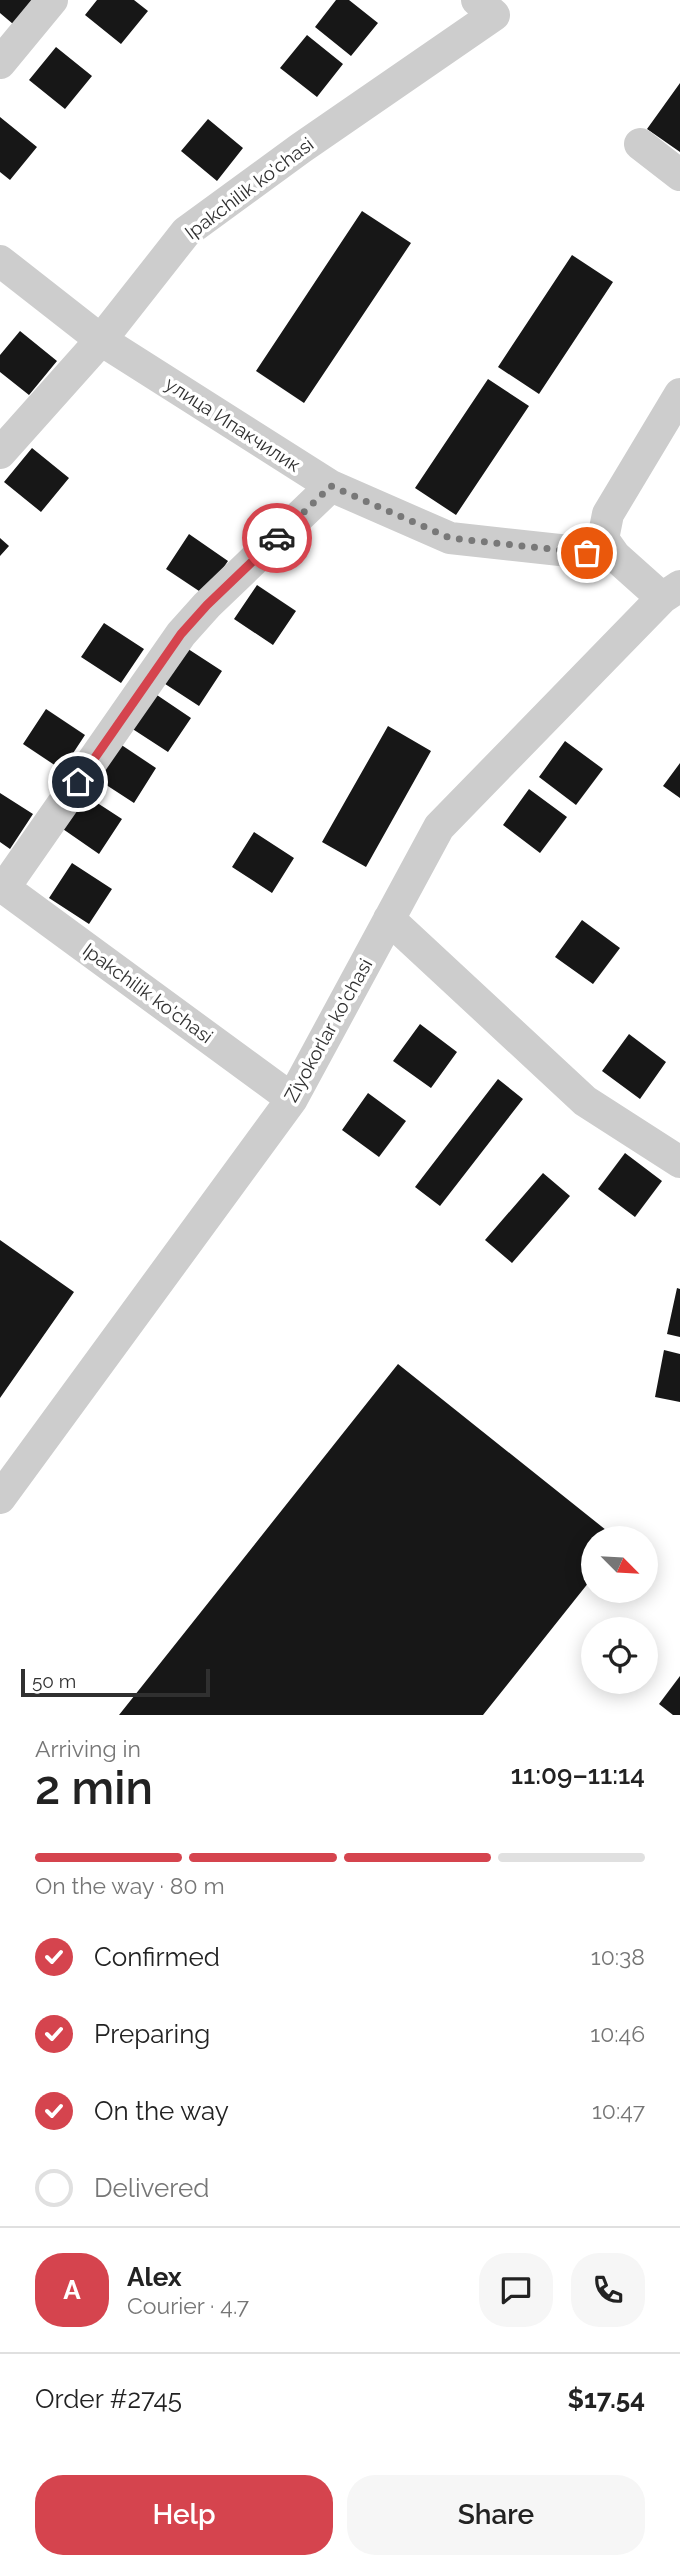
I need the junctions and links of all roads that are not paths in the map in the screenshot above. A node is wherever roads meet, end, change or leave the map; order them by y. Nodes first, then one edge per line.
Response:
1 (52, 0) edge
2 (477, 0) edge
3 (0, 63) edge
4 (640, 144) dead end
5 (680, 175) edge
6 (0, 261) edge
7 (102, 340) junction
8 (680, 394) edge
9 (0, 453) edge
10 (331, 486) junction
11 (615, 556) junction
12 (671, 592) edge
13 (2, 886) edge
14 (389, 919) junction
15 (292, 1099) junction
16 (680, 1162) edge
17 (0, 1498) edge

1 - 3 street
2 - 7 street, Ipakchilik ko'chasi
4 - 5 street
6 - 7 street, улица Ипакчилик
7 - 9 street, Ipakchilik ko'chasi
7 - 10 street, улица Ипакчилик
8 - 11 street
10 - 11 street, улица Ипакчилик
10 - 13 street, Ipakchilik ko'chasi
11 - 12 street
12 - 14 street, Ziyokorlar ko'chasi
13 - 15 street, Ipakchilik ko'chasi
14 - 15 street, Ziyokorlar ko'chasi
14 - 16 street
15 - 17 street, Ziyokorlar ko'chasi

